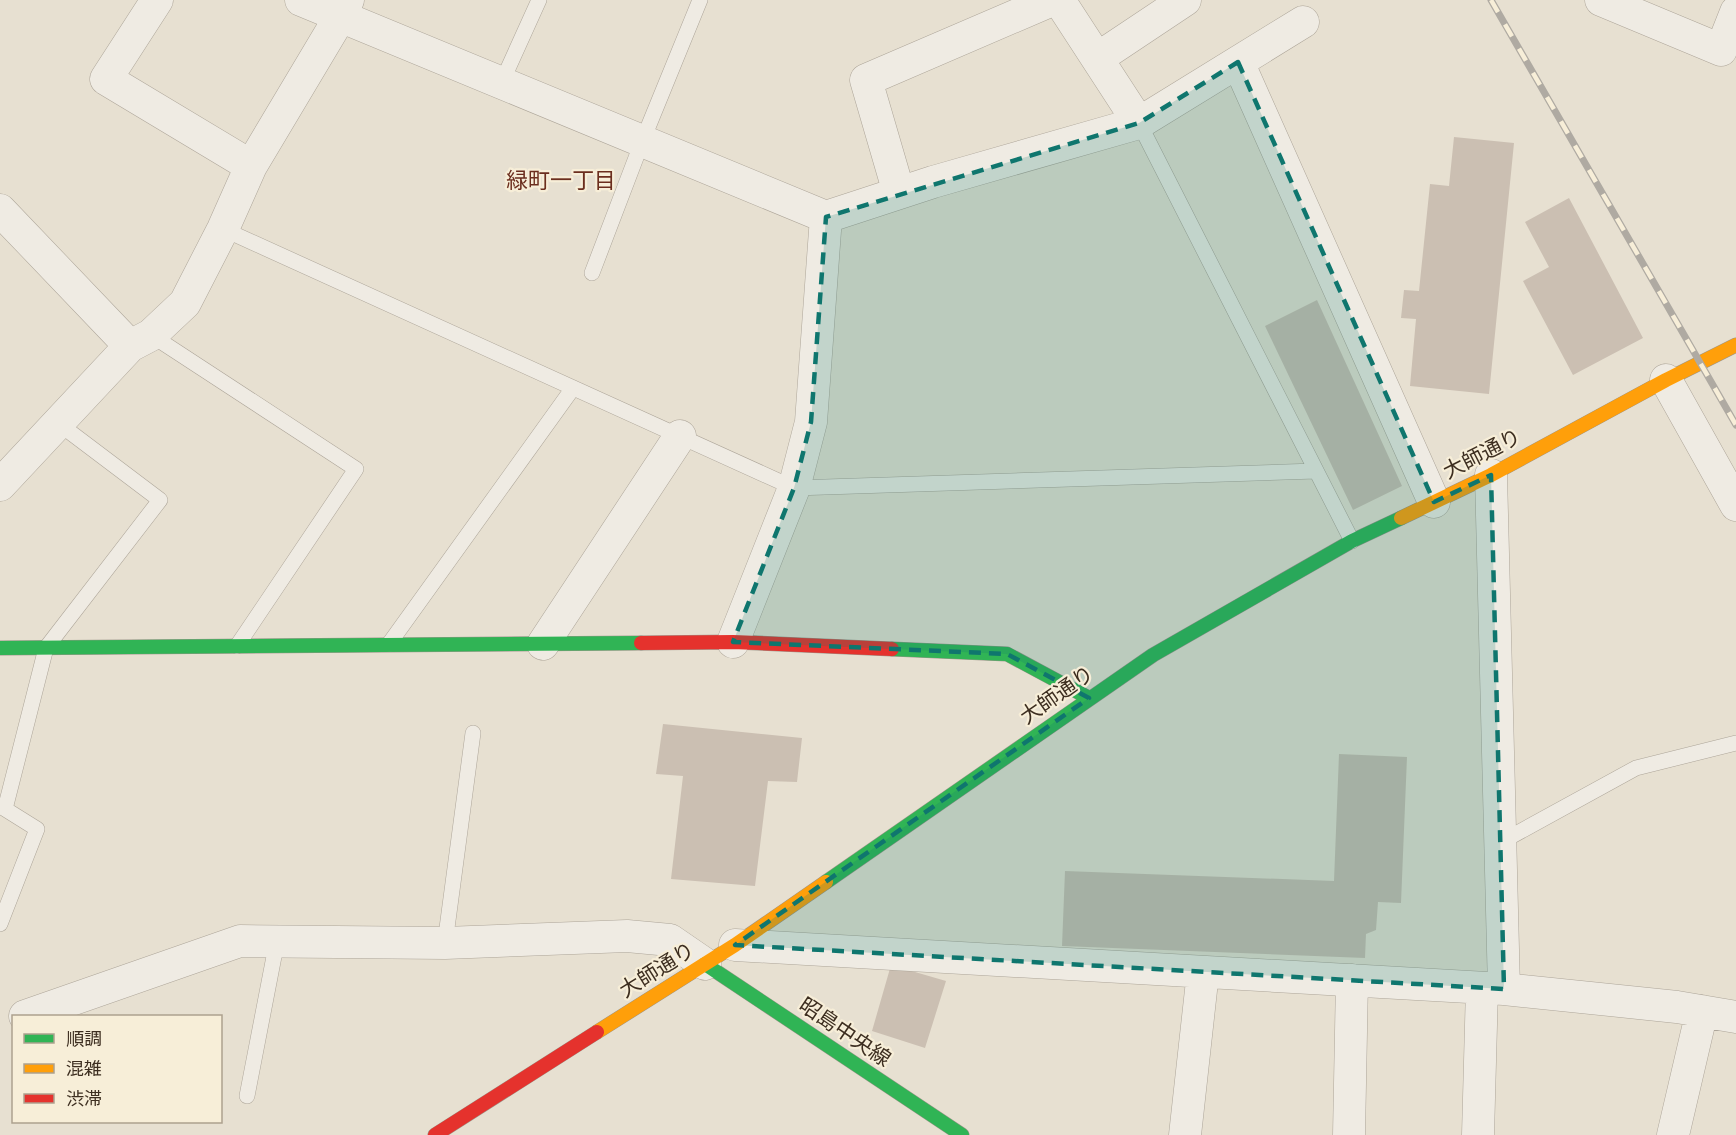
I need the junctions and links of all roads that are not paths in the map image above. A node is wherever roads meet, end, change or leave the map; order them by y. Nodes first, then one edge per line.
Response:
1 (157, 0) edge
2 (301, 0) edge
3 (539, 0) edge
4 (700, 0) edge
5 (1052, 0) edge
6 (1059, 0) edge
7 (1185, 0) edge
8 (1601, 0) edge
9 (344, 9) edge
10 (1736, 12) edge
11 (1303, 22) dead end
12 (1098, 58) junction
13 (1238, 63) junction
14 (501, 84) junction
15 (1139, 123) junction
16 (642, 142) junction
17 (251, 166) junction
18 (899, 193) junction
19 (0, 210) edge
20 (826, 217) junction
21 (223, 230) junction
22 (592, 273) dead end
23 (140, 340) junction
24 (1736, 345) edge
25 (1666, 380) junction
26 (573, 387) junction
27 (58, 423) junction
28 (680, 436) junction
29 (1316, 471) junction
30 (1491, 475) junction
31 (0, 485) edge
32 (794, 488) junction
33 (1434, 502) junction
34 (1736, 505) edge
35 (1352, 541) junction
36 (733, 642) junction
37 (543, 644) junction
38 (388, 645) junction
39 (237, 647) junction
40 (0, 648) edge
41 (46, 648) junction
42 (1089, 698) junction
43 (473, 733) dead end
44 (1736, 743) edge
45 (1501, 842) junction
46 (0, 924) edge
47 (277, 941) junction
48 (445, 943) junction
49 (735, 945) junction
50 (705, 964) junction
51 (1203, 972) junction
52 (1352, 980) junction
53 (1493, 988) junction
54 (1702, 1011) junction
55 (31, 1015) edge
56 (1736, 1017) edge
57 (247, 1096) dead end
58 (435, 1135) edge
59 (963, 1135) edge
60 (1185, 1135) edge
61 (1349, 1135) edge
62 (1478, 1135) edge
63 (1673, 1135) edge

1 - 17 street
2 - 9 street
3 - 14 lane
4 - 16 lane
5 - 18 street
6 - 12 street
7 - 12 street
8 - 10 street
9 - 14 street
9 - 17 street
11 - 13 street
12 - 15 street
13 - 15 street
13 - 33 street
14 - 16 street
15 - 18 street
15 - 29 lane
16 - 20 street
16 - 22 lane
17 - 21 street
18 - 20 street
19 - 23 street
20 - 32 street
21 - 23 street
21 - 26 lane
23 - 27 street
23 - 39 lane
24 - 25 street, 大師通り
25 - 30 street, 大師通り
25 - 34 street
26 - 28 lane
26 - 38 lane
27 - 31 street
27 - 41 lane
28 - 32 lane
28 - 37 street
29 - 32 lane
29 - 35 lane
30 - 33 street, 大師通り
30 - 45 street
32 - 36 street
33 - 35 street, 大師通り
35 - 42 street, 大師通り
36 - 37 street
36 - 42 street
37 - 38 street
38 - 39 street
39 - 41 street
40 - 41 street
41 - 46 lane
42 - 49 street, 大師通り
43 - 48 lane
44 - 45 lane
45 - 53 street
47 - 48 street
47 - 55 street
47 - 57 lane
48 - 50 street
49 - 50 street, 大師通り
49 - 51 street
50 - 58 street, 大師通り
50 - 59 street, 昭島中央線
51 - 52 street
51 - 60 street
52 - 53 street
52 - 61 street
53 - 54 street
53 - 62 street
54 - 56 street
54 - 63 street

